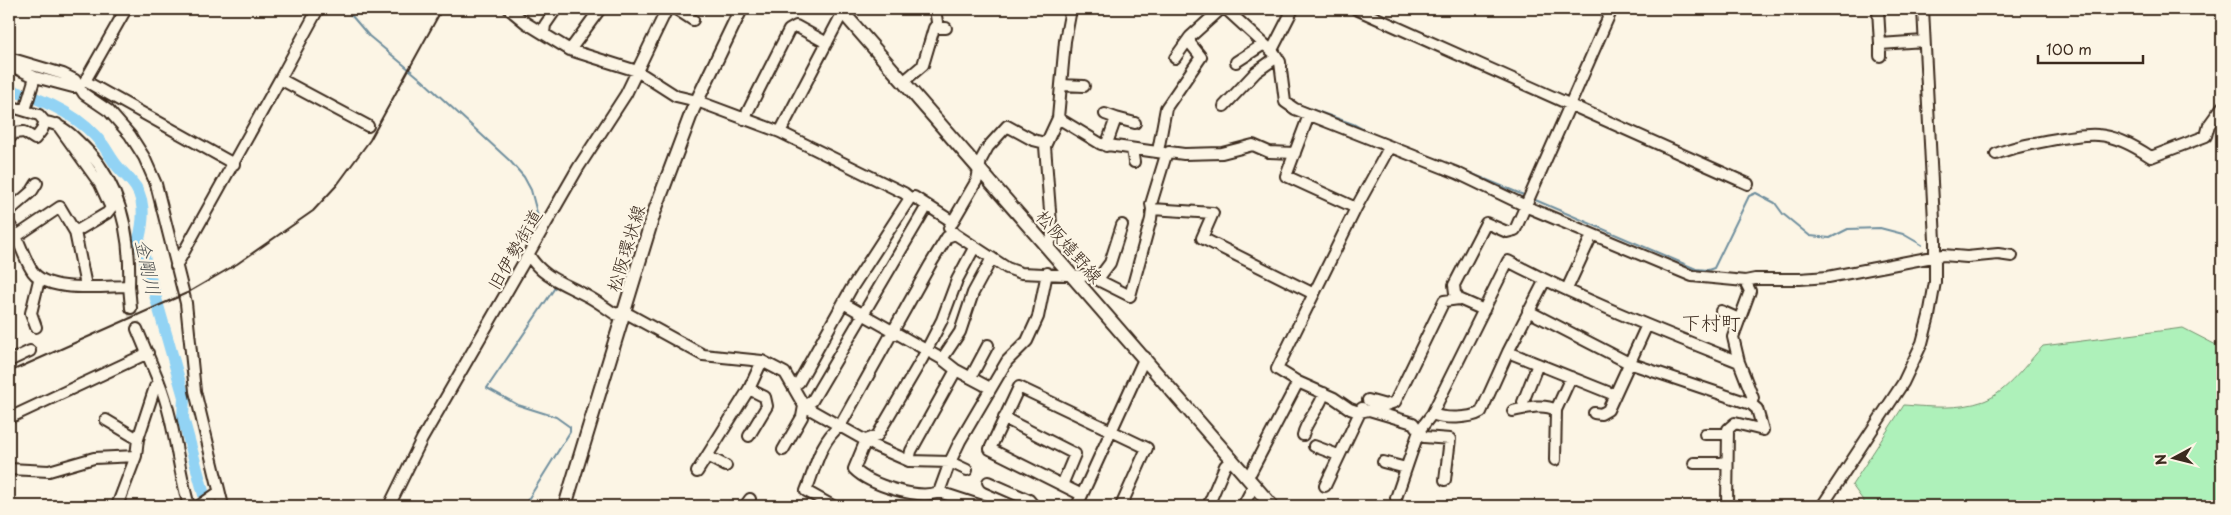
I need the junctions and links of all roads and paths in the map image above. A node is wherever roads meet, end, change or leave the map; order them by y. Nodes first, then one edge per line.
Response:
1 (126, 9) edge
2 (318, 9) edge
3 (509, 9) edge
4 (556, 9) edge
5 (600, 9) edge
6 (667, 9) edge
7 (676, 9) edge
8 (740, 9) edge
9 (935, 9) edge
10 (1072, 9) edge
11 (1222, 9) edge
12 (1226, 9) edge
13 (1293, 9) edge
14 (1356, 9) edge
15 (1612, 9) edge
16 (1878, 9) edge
17 (1923, 9) edge
18 (842, 10) edge
19 (693, 20) dead end
20 (544, 33) junction
21 (1190, 37) junction
22 (1924, 41) junction
23 (827, 43) junction
24 (1880, 44) junction
25 (570, 50) junction
26 (1271, 50) junction
27 (1880, 56) dead end
28 (9, 58) edge
29 (1175, 58) dead end
30 (1236, 62) dead end
31 (9, 65) edge
32 (637, 71) junction
33 (34, 79) junction
34 (280, 79) junction
35 (903, 82) junction
36 (82, 84) junction
37 (1061, 85) junction
38 (1084, 86) dead end
39 (697, 101) junction
40 (1569, 105) junction
41 (9, 106) edge
42 (1224, 106) dead end
43 (2222, 107) edge
44 (25, 110) junction
45 (1105, 114) dead end
46 (1309, 115) junction
47 (1058, 118) junction
48 (1116, 118) junction
49 (744, 119) junction
50 (46, 122) junction
51 (1135, 123) dead end
52 (56, 124) junction
53 (368, 126) dead end
54 (780, 132) junction
55 (9, 136) edge
56 (1045, 143) junction
57 (1106, 146) junction
58 (1389, 148) junction
59 (1132, 149) junction
60 (1162, 152) junction
61 (1295, 153) junction
62 (1996, 154) dead end
63 (1134, 162) dead end
64 (234, 164) junction
65 (979, 169) junction
66 (37, 183) dead end
67 (1748, 184) dead end
68 (910, 198) junction
69 (1525, 206) junction
70 (1356, 208) junction
71 (1152, 209) junction
72 (9, 211) edge
73 (924, 211) dead end
74 (953, 222) junction
75 (9, 224) edge
76 (1122, 225) dead end
77 (75, 232) junction
78 (955, 234) junction
79 (1592, 235) junction
80 (17, 236) junction
81 (1048, 246) junction
82 (974, 248) junction
83 (529, 255) junction
84 (2012, 256) dead end
85 (1935, 257) junction
86 (992, 258) junction
87 (176, 266) junction
88 (1047, 273) junction
89 (1071, 274) junction
90 (1098, 279) junction
91 (39, 280) junction
92 (1544, 280) junction
93 (1745, 281) junction
94 (86, 286) junction
95 (129, 286) junction
96 (1567, 290) junction
97 (1314, 294) junction
98 (1459, 299) junction
99 (843, 303) junction
100 (131, 308) tunnel mouth
101 (1484, 310) junction
102 (1528, 311) junction
103 (1721, 311) dead end
104 (624, 312) junction
105 (862, 315) junction
106 (1740, 319) junction
107 (1647, 325) junction
108 (36, 327) dead end
109 (137, 329) tunnel mouth
110 (894, 333) junction
111 (988, 345) dead end
112 (30, 351) dead end
113 (924, 351) junction
114 (1508, 352) junction
115 (148, 353) junction
116 (1145, 357) junction
117 (942, 359) junction
118 (9, 361) edge
119 (762, 362) junction
120 (1630, 362) junction
121 (1739, 362) junction
122 (1538, 364) junction
123 (956, 370) junction
124 (971, 377) junction
125 (1571, 377) junction
126 (159, 382) junction
127 (1298, 382) junction
128 (793, 386) junction
129 (990, 388) junction
130 (749, 389) junction
131 (1324, 393) junction
132 (1616, 395) junction
133 (1523, 402) dead end
134 (1751, 404) junction
135 (804, 406) junction
136 (1364, 406) junction
137 (1556, 410) junction
138 (1513, 411) dead end
139 (1594, 413) dead end
140 (1432, 414) junction
141 (9, 418) edge
142 (1004, 418) junction
143 (106, 420) dead end
144 (840, 426) junction
145 (1419, 431) junction
146 (1112, 433) junction
147 (1706, 434) dead end
148 (1728, 434) junction
149 (749, 436) dead end
150 (1303, 436) dead end
151 (138, 439) junction
152 (866, 440) junction
153 (1314, 446) dead end
154 (783, 450) dead end
155 (1338, 455) junction
156 (136, 456) junction
157 (707, 456) junction
158 (1232, 459) junction
159 (1555, 460) dead end
160 (909, 461) junction
161 (1727, 461) junction
162 (950, 462) junction
163 (1383, 462) dead end
164 (1694, 462) dead end
165 (726, 466) dead end
166 (1406, 468) junction
167 (9, 469) edge
168 (967, 470) dead end
169 (698, 472) dead end
170 (1251, 472) dead end
171 (1445, 480) dead end
172 (988, 482) dead end
173 (1062, 485) junction
174 (1254, 485) junction
175 (1325, 486) dead end
176 (219, 492) junction
177 (939, 492) junction
178 (1082, 495) junction
179 (1396, 498) dead end
180 (117, 506) edge
181 (189, 506) edge
182 (199, 506) edge
183 (223, 506) edge
184 (389, 506) edge
185 (565, 506) edge
186 (833, 506) edge
187 (982, 506) edge
188 (1034, 506) edge
189 (1077, 506) edge
190 (1122, 506) edge
191 (1208, 506) edge
192 (1243, 506) edge
193 (1272, 506) edge
194 (1727, 506) edge
195 (1822, 506) edge

1 - 36 street
2 - 34 street
3 - 20 street
4 - 20 street
5 - 25 street
6 - 32 street, 旧伊勢街道
7 - 19 street
8 - 39 main road, 松阪環状線
9 - 35 street
10 - 37 street
11 - 21 street
12 - 26 street
13 - 26 street
14 - 40 street
15 - 40 street
16 - 24 street
17 - 22 street
18 - 23 street
18 - 35 main road, 松阪嬉野線
20 - 25 street
21 - 29 street
21 - 60 street
22 - 24 street
22 - 85 street
23 - 49 street
23 - 54 street
24 - 27 street
25 - 32 street
26 - 30 street
26 - 42 street
26 - 46 street
28 - 36 street
31 - 33 street
32 - 39 street
32 - 83 street, 旧伊勢街道
33 - 36 street
33 - 44 street
34 - 53 street
34 - 64 street
35 - 65 main road, 松阪嬉野線
36 - 64 street
36 - 87 street
37 - 38 street
37 - 47 street
39 - 49 street
39 - 104 main road, 松阪環状線
40 - 67 street
40 - 69 street
41 - 44 street
43 - 62 street
44 - 50 street
45 - 48 street
46 - 58 street
46 - 61 street
47 - 56 street
47 - 57 street
48 - 51 street
48 - 57 street
49 - 54 street
50 - 52 street
50 - 55 street
52 - 77 street
52 - 95 street
54 - 68 street
56 - 65 street
56 - 81 street
57 - 59 street
58 - 69 street
58 - 70 street
59 - 60 street
59 - 63 street
60 - 61 street
60 - 71 street
61 - 70 street
64 - 87 street
65 - 74 street
65 - 81 main road, 松阪嬉野線
66 - 72 street
68 - 74 street
68 - 99 street
69 - 79 street
69 - 98 street
70 - 97 street
71 - 90 street
71 - 97 street
73 - 105 street
74 - 78 street
75 - 80 street
76 - 90 street
77 - 80 street
77 - 94 street
78 - 82 street
78 - 110 street
79 - 93 street
79 - 96 street
80 - 91 street
81 - 89 main road, 松阪嬉野線
82 - 86 street
82 - 113 street
83 - 104 street
83 - 184 street, 旧伊勢街道
84 - 85 street
85 - 93 street
85 - 195 street
86 - 88 street
86 - 117 street
87 - 176 street
88 - 89 street
88 - 129 street
89 - 90 street
89 - 116 main road, 松阪嬉野線
91 - 94 street
91 - 108 street
92 - 96 street
92 - 101 street
92 - 102 street
93 - 106 street
94 - 95 street
95 - 100 street
96 - 107 street
97 - 127 street
98 - 101 street
98 - 136 street
99 - 105 street
99 - 128 street
101 - 140 street
102 - 114 street
102 - 120 street
103 - 106 street
104 - 119 street
104 - 185 main road, 松阪環状線
105 - 110 street
105 - 135 street
106 - 121 street
107 - 120 street
107 - 121 street
109 - 115 street
110 - 113 street
110 - 144 street
111 - 124 street
112 - 118 street
113 - 117 street
113 - 152 street
114 - 122 street
114 - 140 street
115 - 126 street
115 - 141 street
116 - 146 street
116 - 158 main road, 松阪嬉野線
117 - 123 street
119 - 128 street
119 - 130 street
120 - 132 street
120 - 134 street
121 - 134 street
122 - 125 street
122 - 133 street
123 - 124 street
123 - 160 street
124 - 129 street
125 - 132 street
125 - 137 street
126 - 151 street
126 - 181 street
127 - 131 street
127 - 170 street
128 - 135 street
129 - 162 street
130 - 149 street
130 - 157 street
131 - 136 street
131 - 150 street
132 - 139 street
134 - 148 street
135 - 144 street
135 - 154 street
136 - 145 street
136 - 155 street
137 - 138 street
137 - 159 street
140 - 145 street
142 - 146 street
142 - 173 street
142 - 173 street
143 - 151 street
144 - 152 street
144 - 186 street
145 - 166 street
145 - 171 street
146 - 178 street
146 - 190 street
147 - 148 street
148 - 161 street
151 - 156 street
152 - 160 street
152 - 177 street
153 - 155 street
155 - 175 street
156 - 167 street
156 - 180 street
157 - 165 street
157 - 169 street
158 - 174 main road, 松阪嬉野線
158 - 191 street
160 - 162 street
161 - 164 street
161 - 194 street
162 - 168 street
162 - 177 street
163 - 166 street
166 - 179 street
172 - 188 street
173 - 178 street
174 - 192 street
174 - 193 main road, 松阪嬉野線
176 - 182 street
176 - 183 street
177 - 187 street
178 - 189 street

